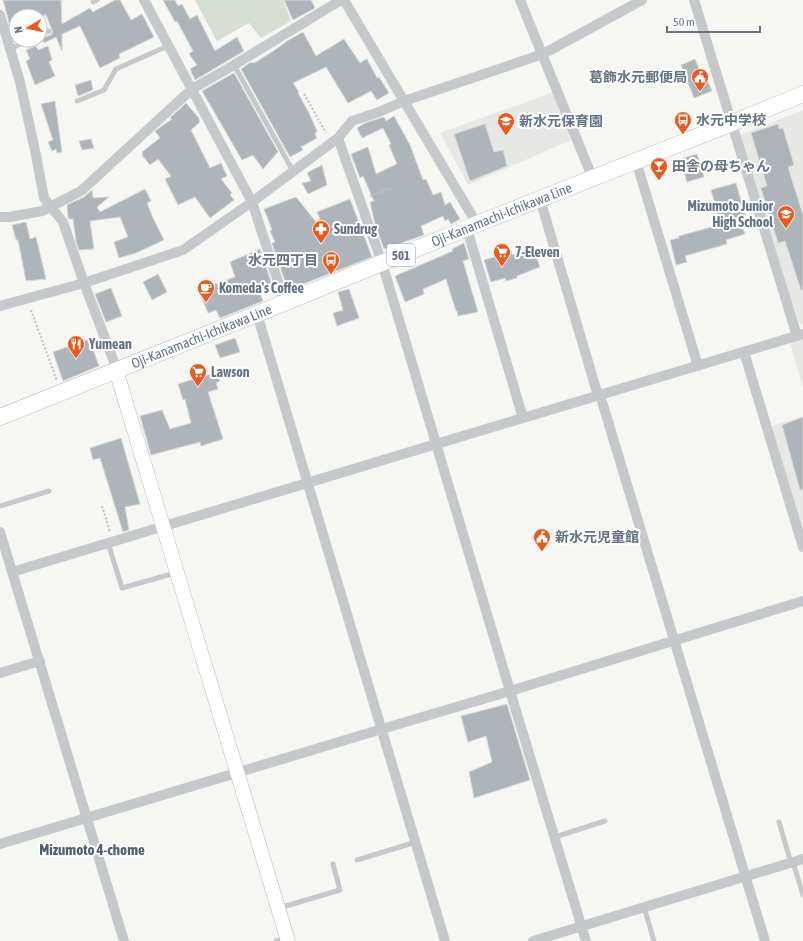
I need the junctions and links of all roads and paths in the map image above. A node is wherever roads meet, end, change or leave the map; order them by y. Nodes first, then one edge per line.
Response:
1 (144, 0) edge
2 (341, 0) edge
3 (344, 0) edge
4 (520, 0) edge
5 (642, 0) edge
6 (694, 0) edge
7 (0, 15) edge
8 (168, 46) junction
9 (10, 49) joint
10 (543, 54) junction
11 (234, 65) junction
12 (192, 89) junction
13 (304, 94) dead end
14 (803, 94) edge
15 (77, 101) dead end
16 (404, 101) junction
17 (732, 123) junction
18 (335, 140) junction
19 (636, 161) junction
20 (293, 171) junction
21 (593, 179) junction
22 (392, 188) dead end
23 (540, 199) junction
24 (360, 200) junction
25 (252, 202) junction
26 (50, 207) junction
27 (0, 217) edge
28 (472, 226) junction
29 (382, 263) junction
30 (84, 283) junction
31 (27, 299) junction
32 (285, 302) junction
33 (0, 304) edge
34 (256, 314) junction
35 (800, 335) edge
36 (744, 352) junction
37 (698, 366) junction
38 (116, 370) junction
39 (58, 393) junction
40 (600, 395) junction
41 (0, 417) edge
42 (523, 418) junction
43 (436, 445) junction
44 (307, 483) junction
45 (49, 491) dead end
46 (0, 506) edge
47 (102, 506) dead end
48 (163, 527) junction
49 (0, 532) edge
50 (109, 539) junction
51 (803, 547) edge
52 (12, 572) junction
53 (177, 572) junction
54 (803, 601) edge
55 (674, 640) junction
56 (40, 660) junction
57 (0, 673) edge
58 (510, 691) junction
59 (382, 729) junction
60 (237, 773) junction
61 (87, 818) junction
62 (606, 821) dead end
63 (780, 822) dead end
64 (555, 837) junction
65 (416, 842) junction
66 (0, 844) edge
67 (358, 860) dead end
68 (796, 861) edge
69 (333, 864) dead end
70 (745, 876) junction
71 (803, 896) edge
72 (644, 907) junction
73 (278, 908) junction
74 (582, 926) junction
75 (284, 940) edge
76 (124, 941) edge
77 (445, 941) edge
78 (533, 941) edge
79 (586, 941) edge
80 (654, 941) edge
81 (765, 941) edge

1 - 8 street
2 - 11 street
3 - 16 street
4 - 10 street
5 - 10 street
6 - 17 street
7 - 9 street
8 - 12 street
8 - 15 lane
9 - 26 street
10 - 16 street
10 - 21 street
11 - 12 street
11 - 20 lane
12 - 25 street
12 - 26 street
13 - 18 path
14 - 17 main road, Oji-Kanamachi-Ichikawa Line / 501
16 - 18 street
16 - 28 street
17 - 19 main road, Oji-Kanamachi-Ichikawa Line / 501
17 - 35 street
18 - 20 street
18 - 24 street
19 - 21 main road, Oji-Kanamachi-Ichikawa Line / 501
19 - 37 street
20 - 25 street
21 - 23 main road, Oji-Kanamachi-Ichikawa Line / 501
22 - 24 path
23 - 28 main road, Oji-Kanamachi-Ichikawa Line / 501
23 - 40 street
24 - 29 street
25 - 30 street
25 - 32 street
26 - 27 street
26 - 30 street
28 - 29 main road, Oji-Kanamachi-Ichikawa Line / 501
28 - 42 street
29 - 32 main road, Oji-Kanamachi-Ichikawa Line / 501
29 - 43 street
30 - 31 street
30 - 38 street
31 - 33 street
31 - 39 path
32 - 34 main road, Oji-Kanamachi-Ichikawa Line / 501
34 - 38 main road, Oji-Kanamachi-Ichikawa Line / 501
34 - 44 street
35 - 36 street
36 - 37 street
36 - 51 street
37 - 40 street
38 - 39 main road, Oji-Kanamachi-Ichikawa Line / 501
38 - 48 street
39 - 41 main road, Oji-Kanamachi-Ichikawa Line / 501
40 - 42 street
40 - 55 street
42 - 43 street
43 - 44 street
43 - 58 street
44 - 48 street
44 - 59 street
45 - 46 lane
47 - 50 path
48 - 50 street
48 - 53 street
49 - 52 street
50 - 52 street
50 - 53 lane
52 - 56 street
53 - 60 street
54 - 55 street
55 - 58 street
55 - 70 street
56 - 57 street
56 - 61 street
58 - 59 street
58 - 64 street
59 - 60 street
59 - 65 street
60 - 61 street
60 - 73 street
61 - 66 street
61 - 76 street
62 - 64 lane
63 - 68 lane
64 - 74 street
65 - 67 lane
65 - 77 street
68 - 70 street
68 - 71 lane
69 - 73 lane
70 - 72 street
70 - 81 street
72 - 74 street
72 - 80 lane
73 - 75 street
74 - 78 street
74 - 79 street

